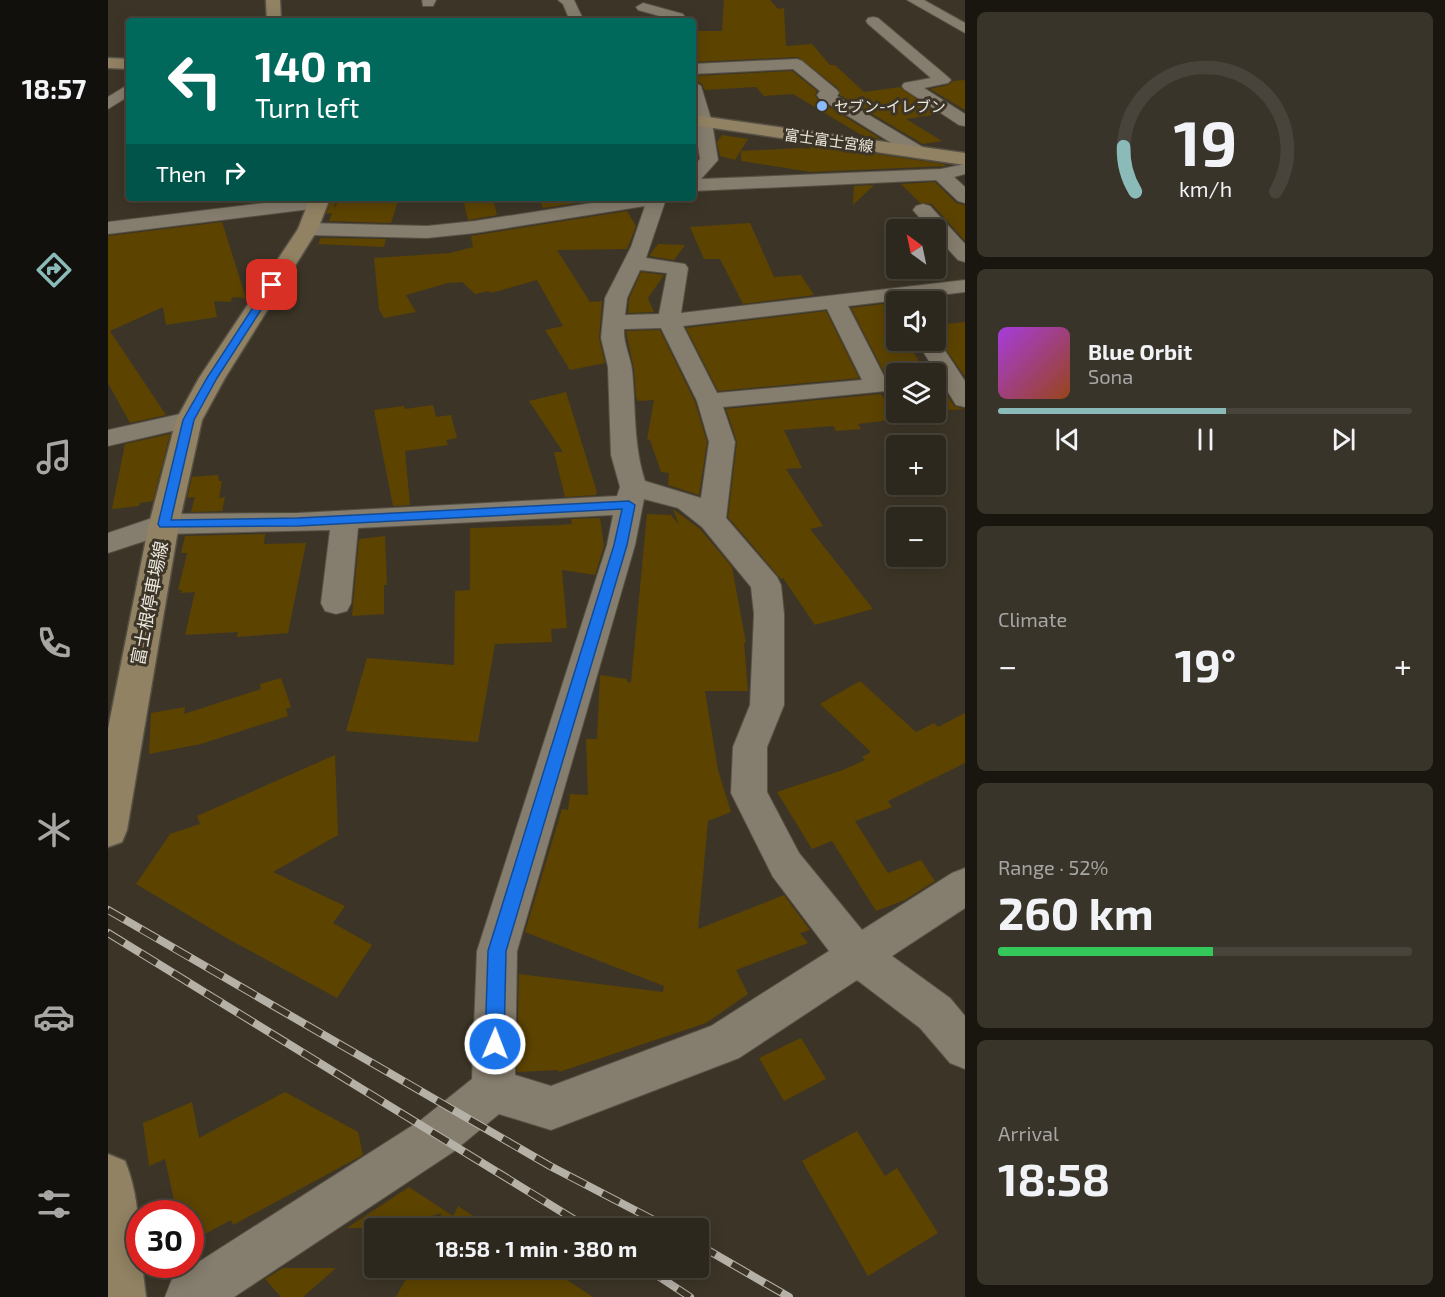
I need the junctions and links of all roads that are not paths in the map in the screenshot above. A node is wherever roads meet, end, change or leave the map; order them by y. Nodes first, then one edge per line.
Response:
1 (273, 0) edge
2 (565, 0) edge
3 (686, 0) edge
4 (914, 0) edge
5 (643, 7) dead end
6 (878, 14) dead end
7 (274, 18) edge
8 (576, 18) edge
9 (674, 18) edge
10 (677, 18) edge
11 (965, 29) edge
12 (108, 63) edge
13 (126, 64) edge
14 (696, 69) edge
15 (126, 91) edge
16 (108, 104) edge
17 (965, 106) edge
18 (946, 109) junction
19 (698, 121) edge
20 (965, 121) edge
21 (920, 153) junction
22 (965, 159) edge
23 (965, 169) edge
24 (696, 174) edge
25 (941, 174) junction
26 (770, 182) junction
27 (696, 185) edge
28 (965, 197) edge
29 (312, 201) edge
30 (320, 201) edge
31 (636, 201) edge
32 (648, 201) edge
33 (781, 201) dead end
34 (923, 210) dead end
35 (108, 228) edge
36 (308, 229) junction
37 (965, 256) edge
38 (633, 263) junction
39 (955, 282) edge
40 (925, 291) edge
41 (886, 299) edge
42 (835, 303) junction
43 (669, 321) junction
44 (614, 322) junction
45 (934, 351) edge
46 (965, 400) edge
47 (709, 401) junction
48 (108, 411) edge
49 (189, 420) junction
50 (115, 436) edge
51 (631, 496) junction
52 (345, 520) junction
53 (712, 520) junction
54 (164, 524) junction
55 (108, 543) edge
56 (336, 603) dead end
57 (108, 830) edge
58 (965, 886) edge
59 (858, 956) junction
60 (965, 1047) edge
61 (493, 1090) junction
62 (108, 1178) edge
63 (120, 1297) edge
64 (190, 1297) edge

1 - 7 main road
2 - 8 street
3 - 10 street
4 - 11 street
5 - 9 street
6 - 18 street
12 - 13 main road
14 - 21 street
15 - 16 street
17 - 18 street
18 - 20 street
19 - 21 main road, 富士富士宮線
19 - 24 street
21 - 22 main road, 富士富士宮線
23 - 25 street
25 - 26 street
25 - 28 street
26 - 27 street
26 - 33 street
29 - 35 street
30 - 36 main road, 富士根停車場線
31 - 36 street
32 - 38 street
34 - 37 street
36 - 49 main road, 富士根停車場線
38 - 43 street
38 - 44 street
39 - 40 street
41 - 42 street
42 - 43 street
42 - 47 street
43 - 44 street
43 - 47 street
44 - 51 street
45 - 46 street
47 - 53 street
48 - 50 street
49 - 50 street
49 - 54 main road, 富士根停車場線
51 - 52 street
51 - 53 street
51 - 61 street
52 - 54 street
52 - 56 street
53 - 59 street
54 - 55 street
54 - 57 main road, 富士根停車場線
58 - 59 street
59 - 60 street
59 - 61 street
61 - 64 street
62 - 63 main road

